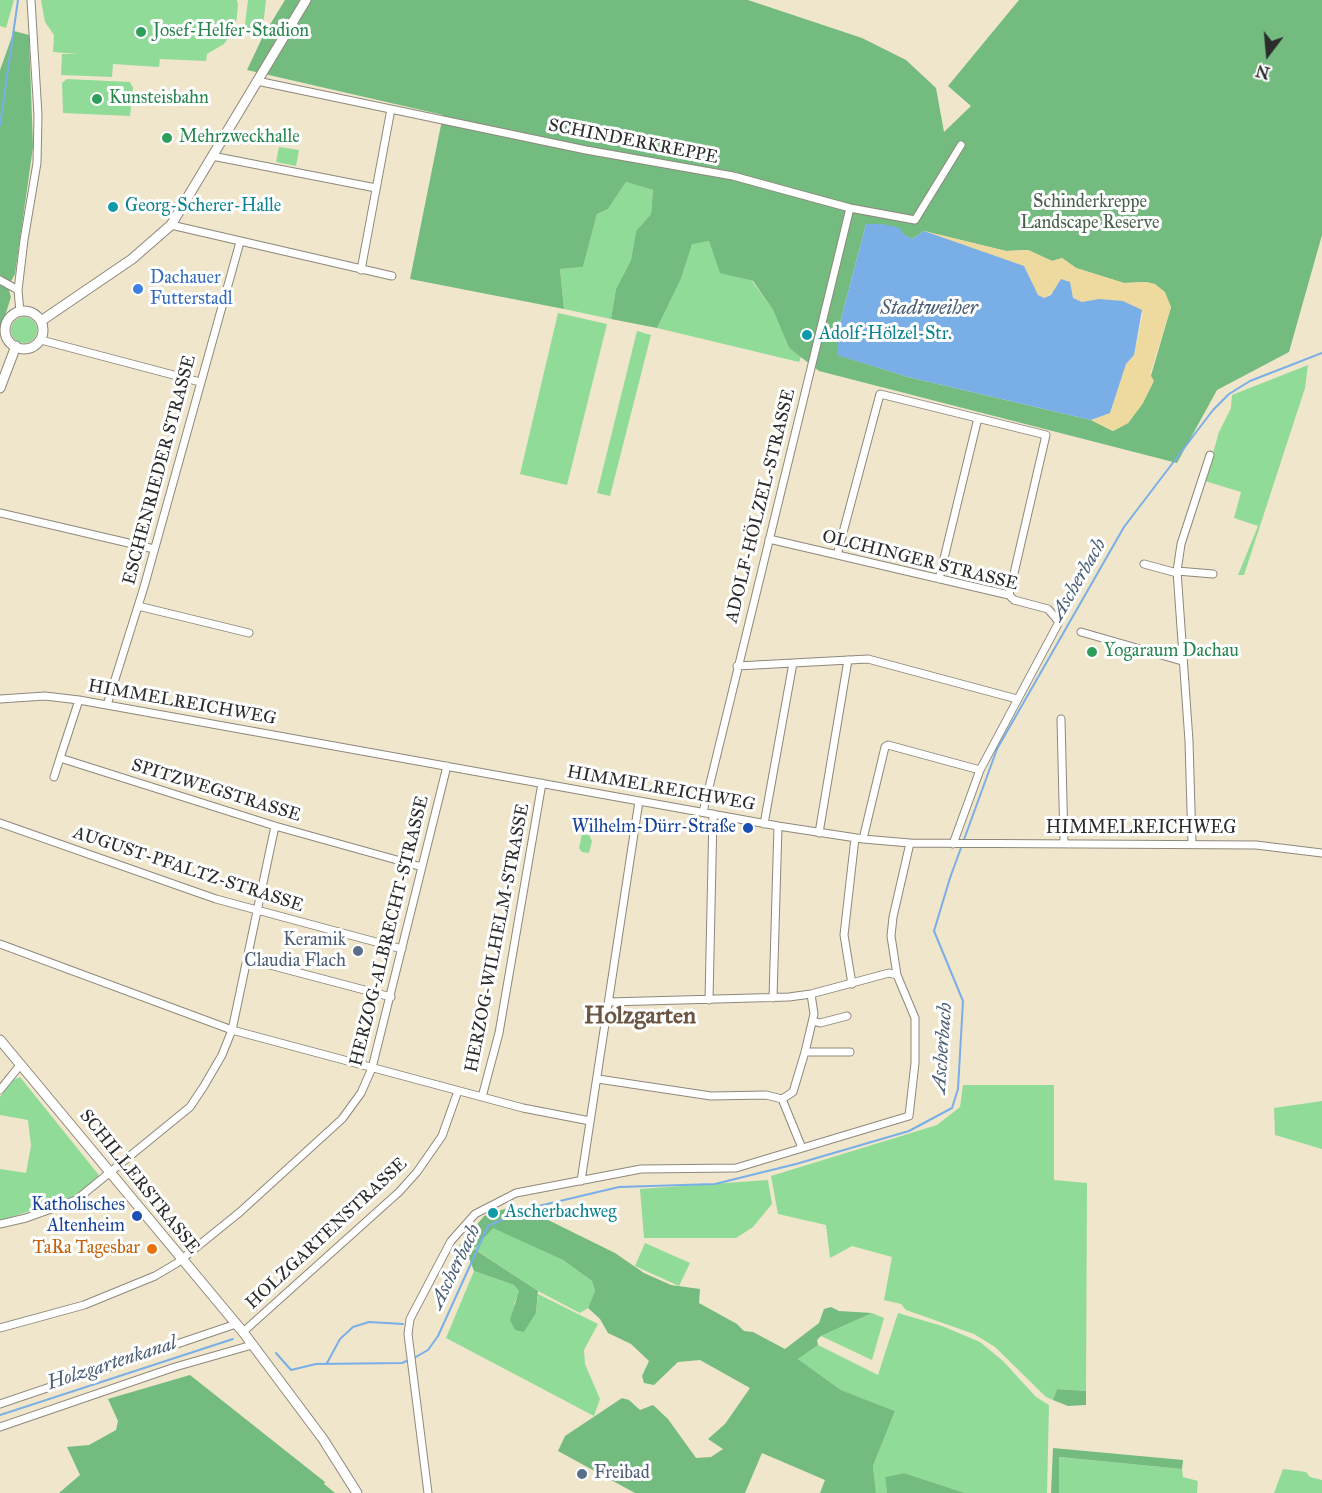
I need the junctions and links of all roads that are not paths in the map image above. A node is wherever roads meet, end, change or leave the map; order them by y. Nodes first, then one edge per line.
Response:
1 (31, 0) edge
2 (306, 0) edge
3 (257, 81) junction
4 (391, 109) junction
5 (961, 145) dead end
6 (212, 156) junction
7 (376, 188) junction
8 (849, 208) junction
9 (171, 225) junction
10 (240, 242) junction
11 (361, 270) junction
12 (392, 276) dead end
13 (0, 280) edge
14 (18, 290) junction
15 (20, 312) junction
16 (41, 321) junction
17 (40, 340) junction
18 (16, 346) junction
19 (200, 382) junction
20 (0, 388) edge
21 (978, 418) junction
22 (1210, 455) dead end
23 (0, 513) edge
24 (769, 539) junction
25 (154, 549) junction
26 (837, 555) junction
27 (1144, 564) dead end
28 (1177, 572) junction
29 (1213, 574) dead end
30 (939, 579) junction
31 (1008, 595) junction
32 (138, 606) junction
33 (1081, 632) dead end
34 (249, 633) dead end
35 (848, 660) junction
36 (1182, 661) junction
37 (793, 663) junction
38 (736, 666) junction
39 (0, 699) edge
40 (1017, 699) junction
41 (79, 700) junction
42 (107, 705) junction
43 (1061, 719) dead end
44 (60, 758) junction
45 (447, 766) junction
46 (980, 770) junction
47 (54, 777) dead end
48 (542, 783) junction
49 (639, 801) junction
50 (703, 812) junction
51 (712, 814) junction
52 (0, 824) edge
53 (764, 824) junction
54 (275, 826) junction
55 (778, 826) junction
56 (819, 833) junction
57 (859, 838) junction
58 (910, 843) junction
59 (1064, 843) junction
60 (956, 844) junction
61 (1192, 844) junction
62 (1322, 853) edge
63 (422, 867) junction
64 (258, 912) junction
65 (0, 944) edge
66 (402, 949) junction
67 (247, 959) junction
68 (897, 975) junction
69 (852, 984) junction
70 (811, 994) junction
71 (391, 997) junction
72 (774, 998) junction
73 (709, 1000) junction
74 (609, 1002) junction
75 (847, 1016) dead end
76 (813, 1021) junction
77 (232, 1030) junction
78 (0, 1040) edge
79 (805, 1052) junction
80 (850, 1052) dead end
81 (21, 1064) junction
82 (372, 1068) junction
83 (598, 1079) junction
84 (0, 1090) edge
85 (458, 1091) junction
86 (482, 1097) junction
87 (782, 1099) junction
88 (590, 1121) junction
89 (802, 1148) junction
90 (111, 1174) junction
91 (581, 1181) junction
92 (0, 1224) edge
93 (182, 1260) junction
94 (0, 1328) edge
95 (239, 1328) junction
96 (252, 1345) junction
97 (0, 1404) edge
98 (0, 1427) edge
99 (357, 1493) edge
100 (428, 1493) edge

1 - 14 street
2 - 3 street
3 - 4 street, SCHINDERKREPPE
3 - 6 street
4 - 7 street
4 - 8 street, SCHINDERKREPPE
5 - 8 street, SCHINDERKREPPE
6 - 7 street
6 - 9 street
7 - 11 street
8 - 24 street, ADOLF-HÖLZEL-STRASSE
9 - 10 street
9 - 16 street
10 - 11 street
10 - 19 street, ESCHENRIEDER STRASSE
11 - 12 street
13 - 14 street
14 - 15 street
15 - 16 street
15 - 18 street
16 - 17 street
17 - 18 street
17 - 19 street
18 - 20 street
19 - 25 street, ESCHENRIEDER STRASSE
21 - 26 street
21 - 30 street
21 - 31 street
22 - 28 street
23 - 25 street
24 - 26 street, OLCHINGER STRASSE
24 - 38 street, ADOLF-HÖLZEL-STRASSE
25 - 32 street, ESCHENRIEDER STRASSE
26 - 30 street, OLCHINGER STRASSE
27 - 28 street
28 - 29 street
28 - 36 street
30 - 31 street, OLCHINGER STRASSE
31 - 40 street, OLCHINGER STRASSE
32 - 34 street
32 - 42 street, ESCHENRIEDER STRASSE
33 - 36 street
35 - 37 street
35 - 40 street
35 - 56 street
36 - 61 street
37 - 38 street
37 - 53 street
38 - 50 street, ADOLF-HÖLZEL-STRASSE
39 - 41 street, HIMMELREICHWEG
40 - 46 street
41 - 42 street, HIMMELREICHWEG
41 - 44 street
42 - 45 street, HIMMELREICHWEG
43 - 59 street
44 - 47 street
44 - 54 street, SPITZWEGSTRASSE
45 - 48 street, HIMMELREICHWEG
45 - 63 street, HERZOG-ALBRECHT-STRASSE
46 - 57 street
46 - 60 street
48 - 49 street, HIMMELREICHWEG
48 - 86 street, HERZOG-WILHELM-STRASSE
49 - 50 street, HIMMELREICHWEG
49 - 74 street
50 - 51 street, HIMMELREICHWEG
51 - 53 street, HIMMELREICHWEG
51 - 73 street
52 - 64 street, AUGUST-PFALTZ-STRASSE
53 - 55 street, HIMMELREICHWEG
54 - 63 street, SPITZWEGSTRASSE
54 - 64 street
55 - 56 street, HIMMELREICHWEG
55 - 72 street
56 - 57 street, HIMMELREICHWEG
57 - 58 street, HIMMELREICHWEG
57 - 69 street
58 - 60 street, HIMMELREICHWEG
58 - 68 street
59 - 60 street, HIMMELREICHWEG
59 - 61 street, HIMMELREICHWEG
61 - 62 street, HIMMELREICHWEG
63 - 66 street, HERZOG-ALBRECHT-STRASSE
64 - 66 street, AUGUST-PFALTZ-STRASSE
64 - 67 street
65 - 77 street
66 - 71 street, HERZOG-ALBRECHT-STRASSE
67 - 71 street
67 - 77 street
68 - 69 street
68 - 89 street
69 - 70 street
70 - 72 street
70 - 76 street
71 - 82 street, HERZOG-ALBRECHT-STRASSE
72 - 73 street
73 - 74 street
74 - 83 street
75 - 76 street
76 - 79 street
77 - 82 street
77 - 90 street
78 - 81 street, SCHILLERSTRASSE
79 - 80 street
79 - 87 street
81 - 84 street
81 - 90 street, SCHILLERSTRASSE
82 - 85 street
82 - 93 street, HERZOG-ALBRECHT-STRASSE
83 - 87 street
83 - 88 street
85 - 86 street
85 - 95 street, HOLZGARTENSTRASSE
86 - 88 street
87 - 89 street
88 - 91 street
89 - 91 street
90 - 92 street
90 - 93 street, SCHILLERSTRASSE
91 - 100 street
93 - 94 street, HERZOG-ALBRECHT-STRASSE
93 - 95 street, SCHILLERSTRASSE
95 - 96 street, SCHILLERSTRASSE
95 - 97 street
96 - 98 street
96 - 99 street, SCHILLERSTRASSE

